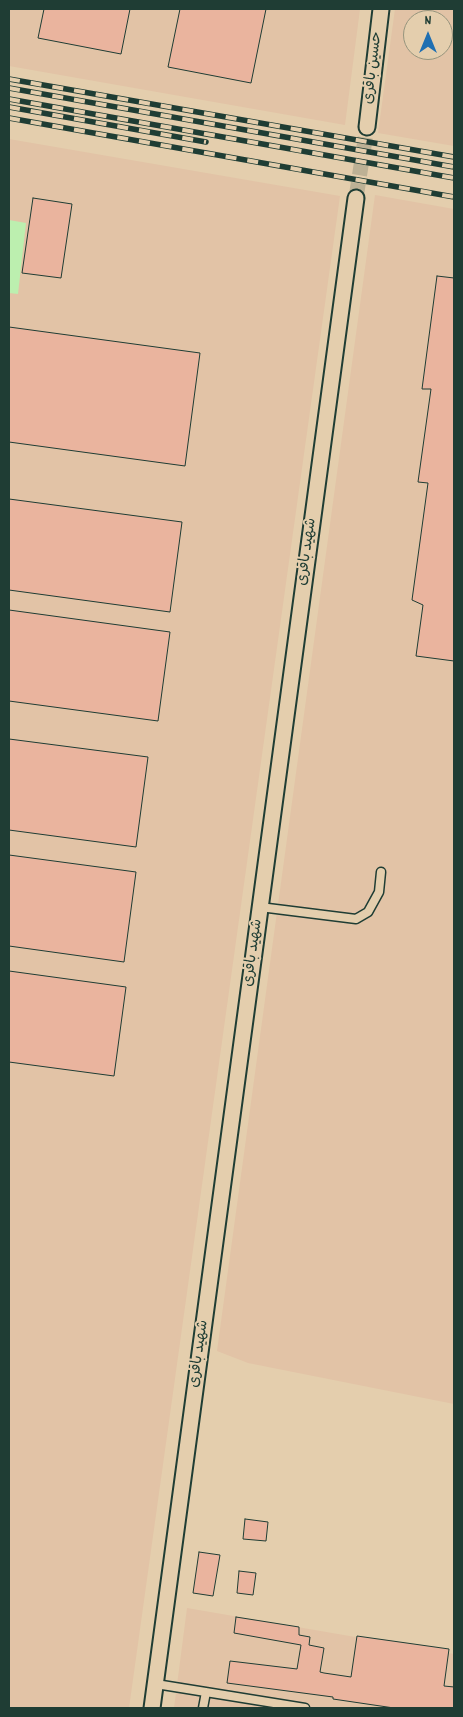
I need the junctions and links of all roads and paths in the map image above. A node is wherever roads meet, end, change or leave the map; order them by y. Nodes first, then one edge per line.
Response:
1 (382, 9) edge
2 (367, 126) tunnel mouth
3 (356, 198) tunnel mouth
4 (381, 872) dead end
5 (260, 907) junction
6 (156, 1684) junction
7 (206, 1692) junction
8 (152, 1708) edge
9 (203, 1708) edge
10 (305, 1708) edge

1 - 2 street, حسین باقری
3 - 5 street, شهید باقری
4 - 5 lane
5 - 6 street, شهید باقری
6 - 7 lane
6 - 8 street, شهید باقری
7 - 9 lane
7 - 10 lane

